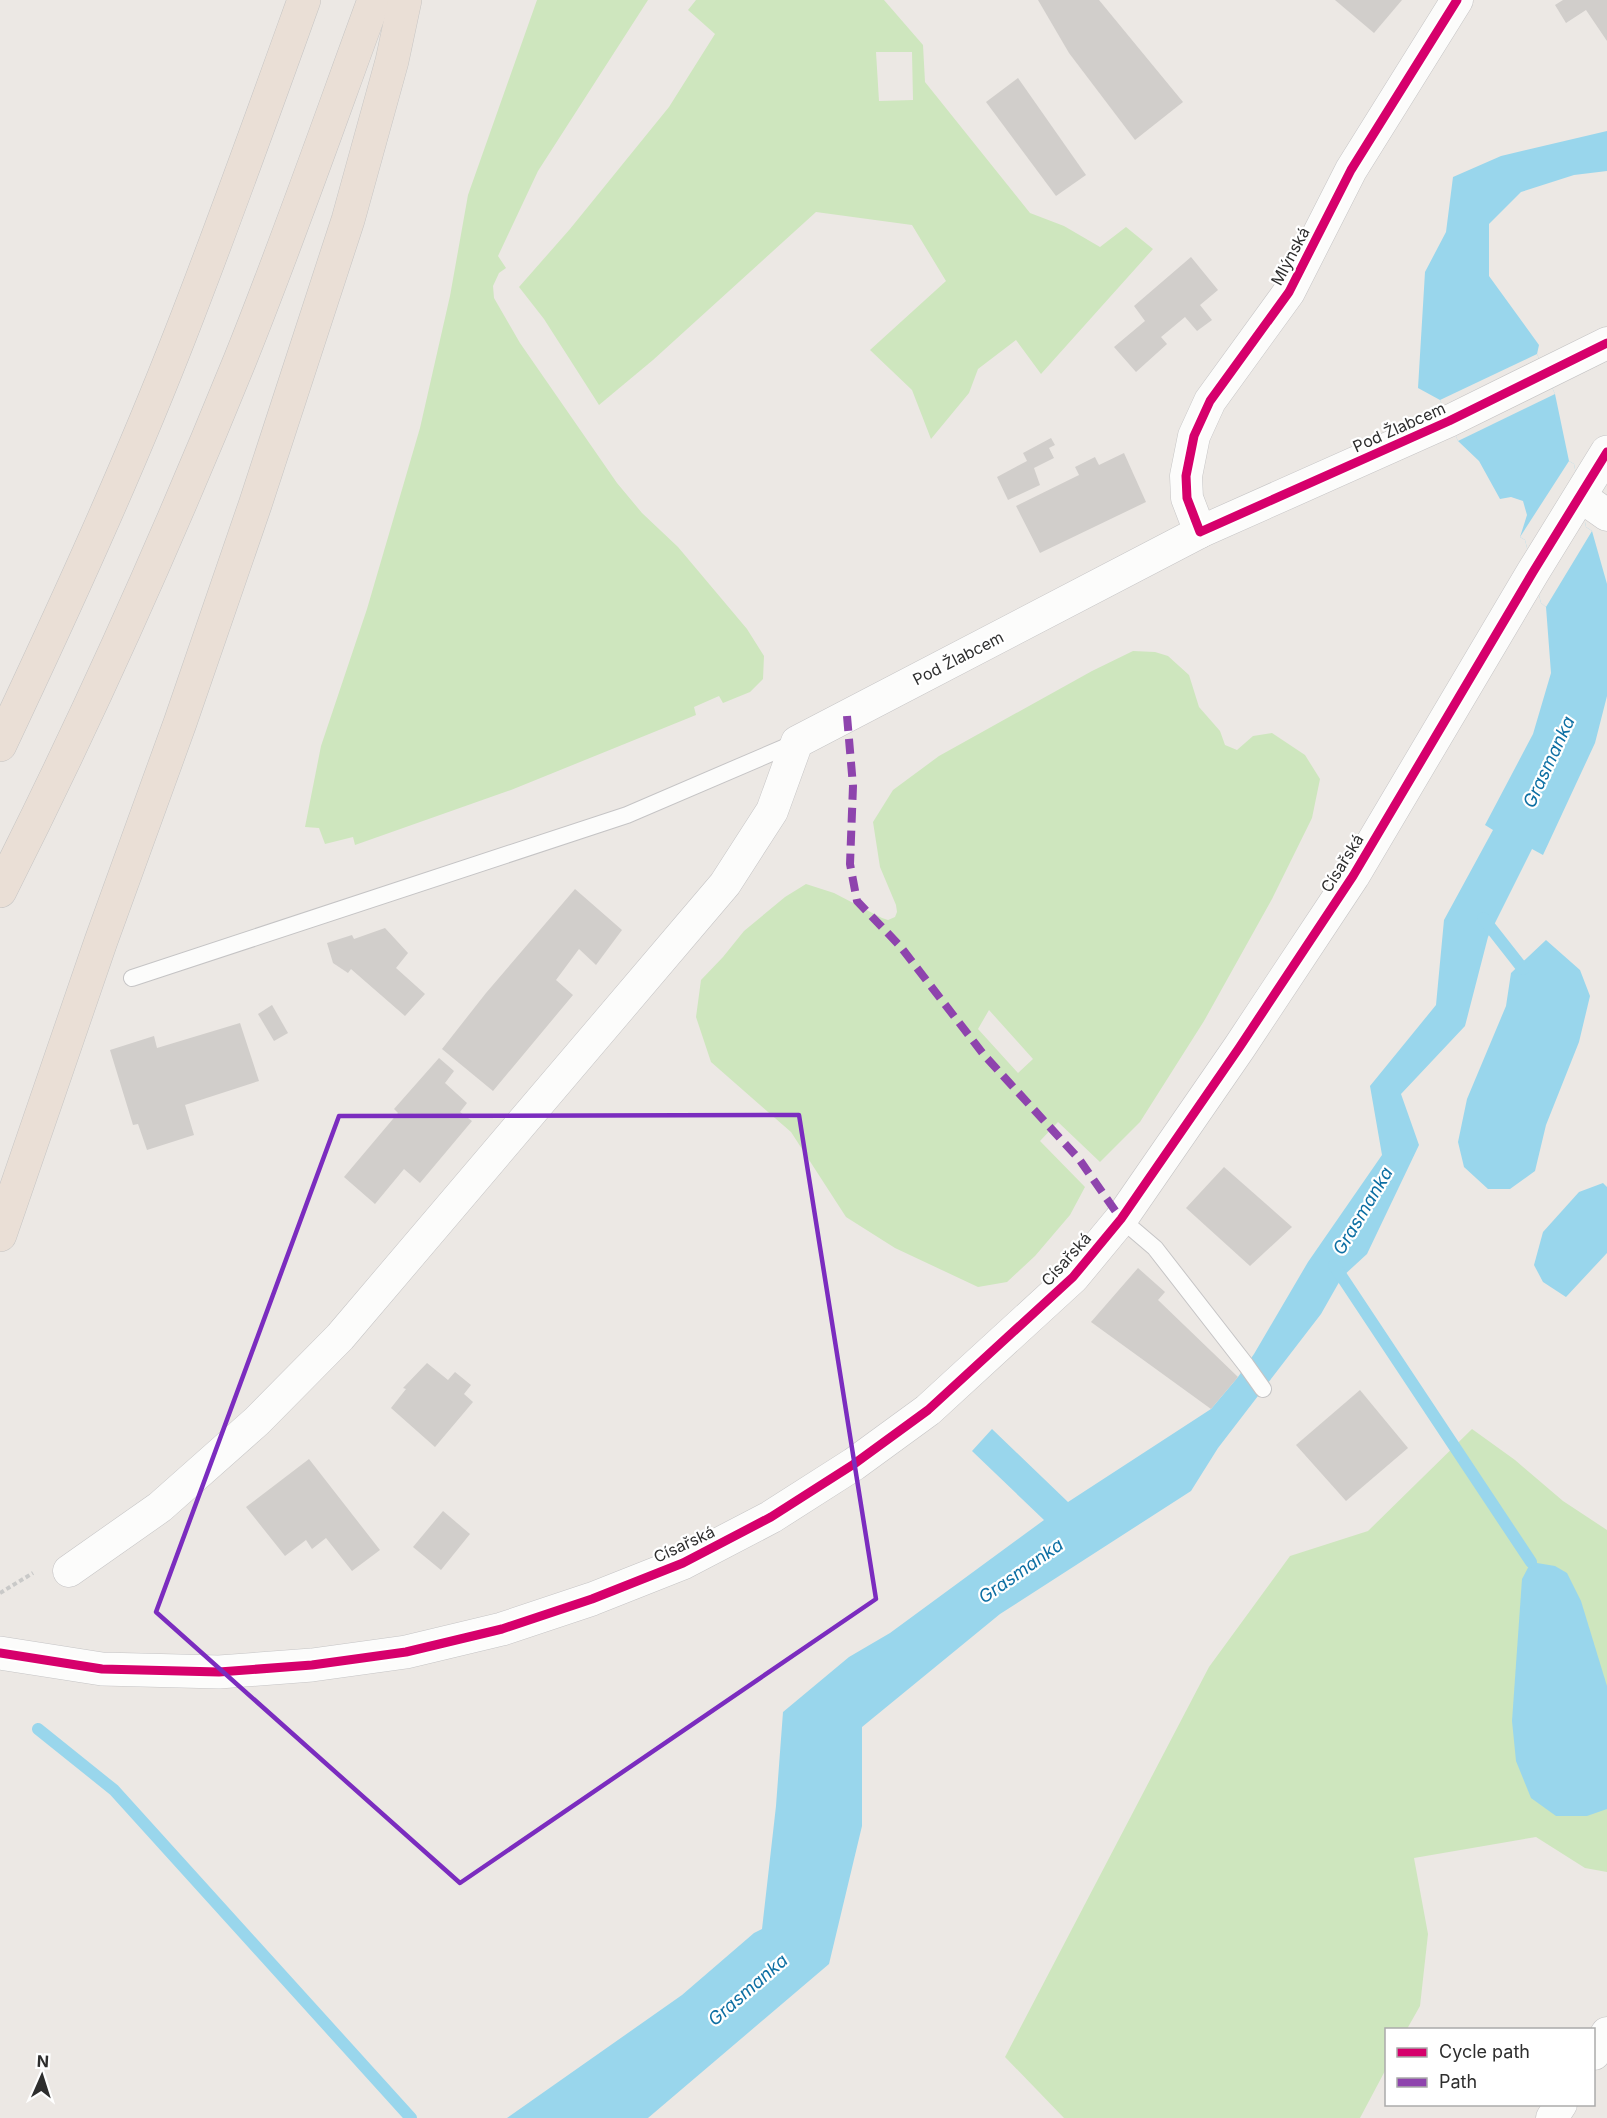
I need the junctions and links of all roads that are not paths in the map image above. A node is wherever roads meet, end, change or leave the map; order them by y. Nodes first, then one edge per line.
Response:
1 (304, 0) edge
2 (374, 0) edge
3 (405, 0) edge
4 (1457, 0) edge
5 (1607, 343) edge
6 (1607, 452) edge
7 (1580, 496) junction
8 (1607, 515) edge
9 (1200, 532) junction
10 (797, 742) junction
11 (0, 745) edge
12 (0, 891) edge
13 (132, 978) dead end
14 (1121, 1219) junction
15 (0, 1235) edge
16 (1263, 1389) dead end
17 (69, 1571) dead end
18 (0, 1653) edge
19 (1607, 2033) edge
20 (1595, 2051) edge

1 - 11 highway
2 - 12 highway
3 - 15 highway
4 - 9 street, Mlýnská
5 - 9 street, Pod Žlabcem
6 - 7 street, Císařská
7 - 8 street
7 - 14 street, Císařská
9 - 10 street, Pod Žlabcem
10 - 13 lane
10 - 17 street
14 - 16 lane
14 - 18 street, Císařská
19 - 20 street

